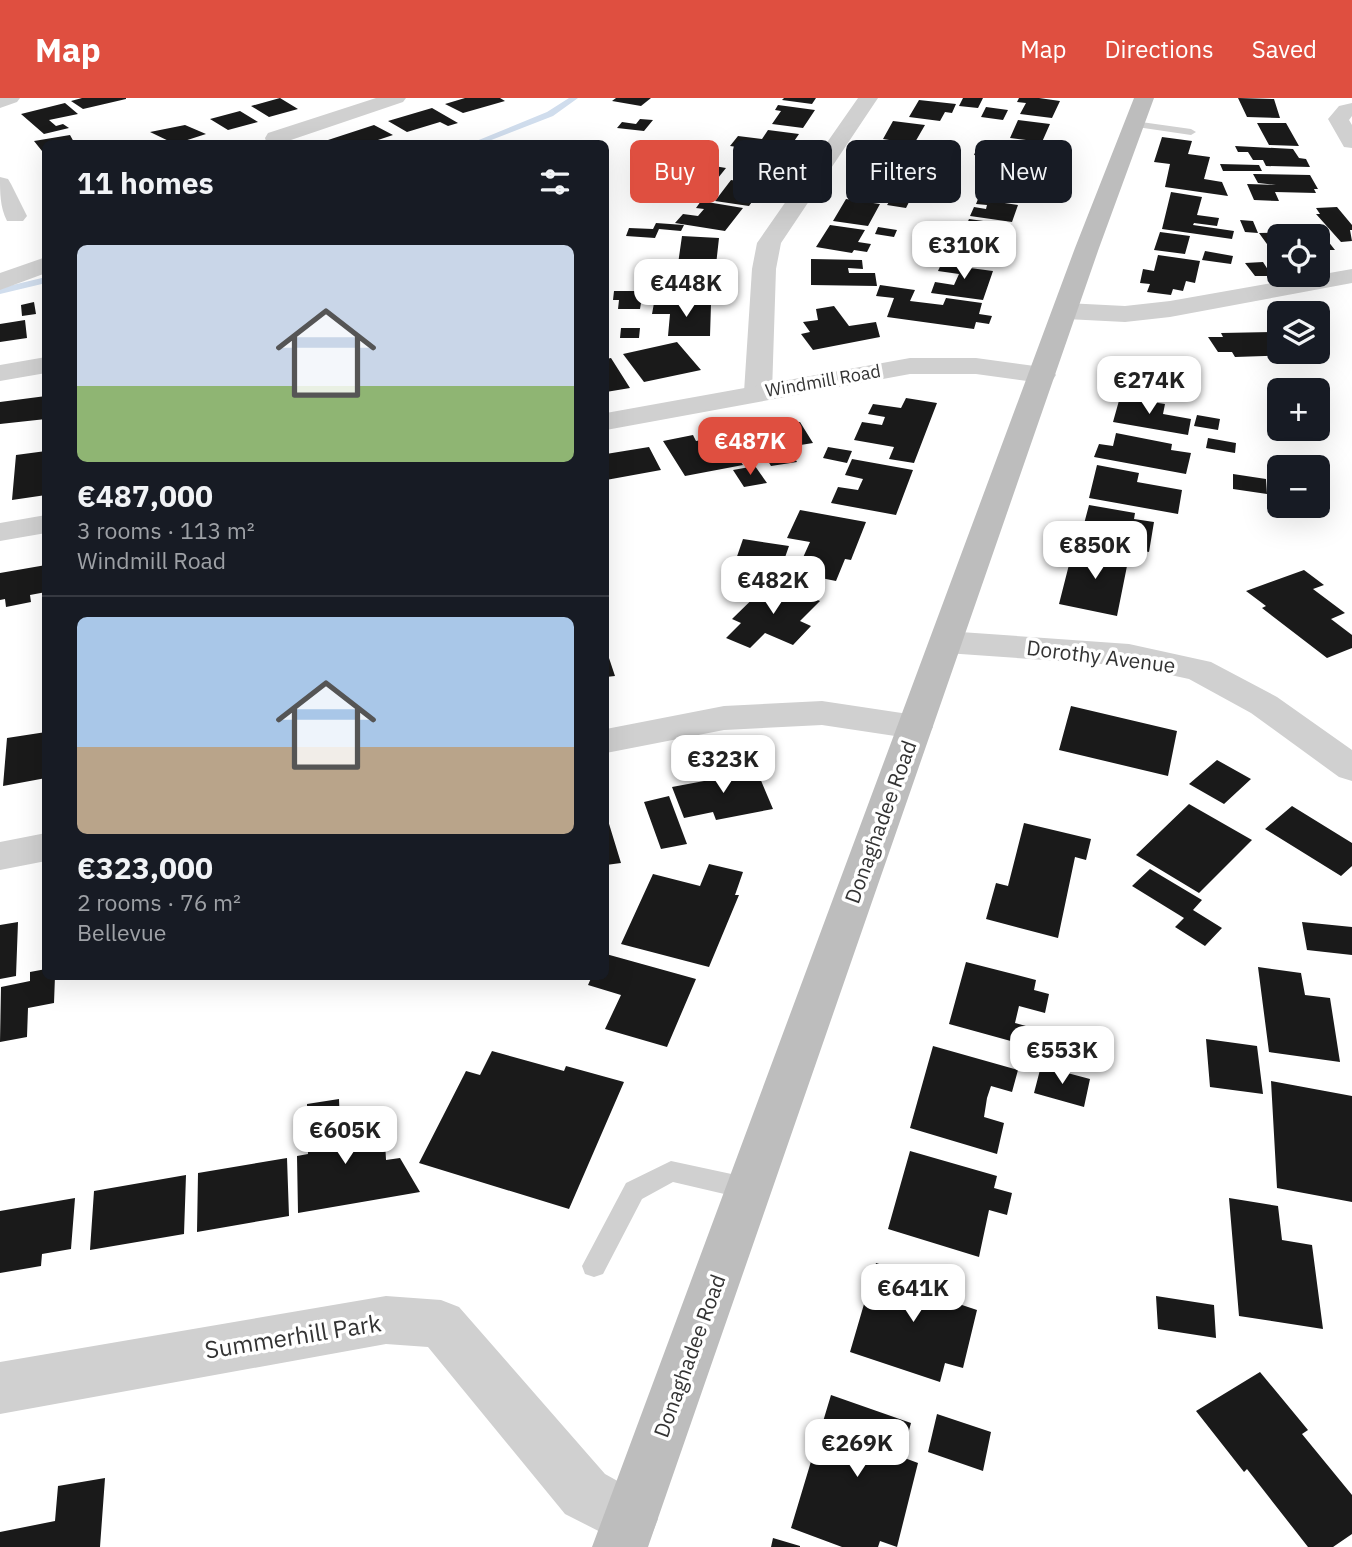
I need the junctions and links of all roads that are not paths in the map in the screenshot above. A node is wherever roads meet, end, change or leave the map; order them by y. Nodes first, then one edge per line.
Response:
1 (10, 98) edge
2 (396, 98) edge
3 (868, 98) edge
4 (1144, 98) edge
5 (0, 102) edge
6 (1352, 110) edge
7 (1134, 124) junction
8 (1191, 132) dead end
9 (277, 140) edge
10 (1352, 142) edge
11 (0, 184) edge
12 (15, 216) dead end
13 (42, 266) edge
14 (1352, 276) edge
15 (0, 282) edge
16 (1066, 310) junction
17 (42, 366) edge
18 (0, 373) edge
19 (1042, 375) junction
20 (758, 392) junction
21 (609, 421) edge
22 (42, 525) edge
23 (0, 532) edge
24 (946, 642) junction
25 (915, 727) junction
26 (609, 740) edge
27 (1352, 768) edge
28 (42, 848) edge
29 (0, 856) edge
30 (750, 1189) junction
31 (594, 1266) dead end
32 (0, 1388) edge
33 (625, 1533) edge

1 - 5 street
2 - 9 street
3 - 20 street
4 - 7 main road, Donaghadee Road
6 - 10 street
7 - 8 lane
7 - 16 main road, Donaghadee Road
11 - 12 street
13 - 15 street
14 - 16 street
16 - 19 main road, Donaghadee Road
17 - 18 street
19 - 20 street, Windmill Road
19 - 24 main road, Donaghadee Road
20 - 21 street, Windmill Road
22 - 23 street
24 - 25 main road, Donaghadee Road
24 - 27 street, Dorothy Avenue
25 - 26 street
25 - 30 main road, Donaghadee Road
28 - 29 street
30 - 31 lane
30 - 33 main road, Donaghadee Road
32 - 33 street, Summerhill Park

